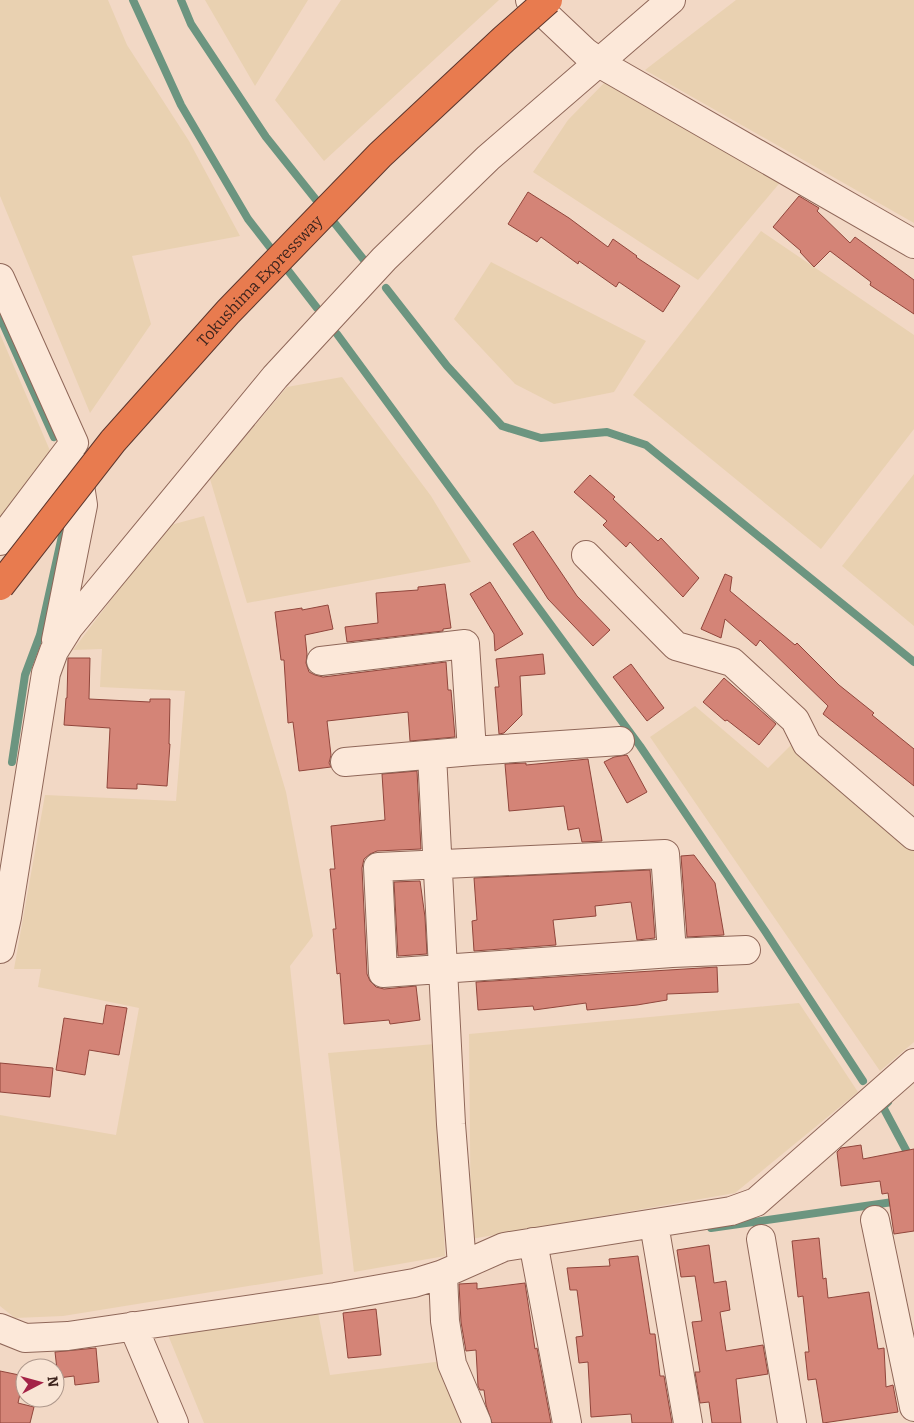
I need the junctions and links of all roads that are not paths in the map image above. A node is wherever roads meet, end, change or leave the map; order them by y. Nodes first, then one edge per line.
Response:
1 (530, 0) edge
2 (548, 0) edge
3 (671, 0) edge
4 (598, 62) junction
5 (914, 244) edge
6 (0, 278) edge
7 (74, 443) junction
8 (0, 541) edge
9 (586, 555) dead end
10 (0, 586) edge
11 (54, 651) junction
12 (321, 661) dead end
13 (620, 741) dead end
14 (472, 751) junction
15 (432, 755) junction
16 (345, 762) dead end
17 (28, 780) junction
18 (0, 827) edge
19 (914, 836) edge
20 (438, 864) junction
21 (0, 949) edge
22 (746, 950) dead end
23 (672, 953) junction
24 (443, 968) junction
25 (914, 1063) edge
26 (875, 1220) dead end
27 (654, 1224) junction
28 (762, 1239) dead end
29 (533, 1242) junction
30 (453, 1270) junction
31 (133, 1326) junction
32 (0, 1328) edge
33 (914, 1407) edge
34 (174, 1423) edge
35 (477, 1423) edge
36 (567, 1423) edge
37 (688, 1423) edge
38 (792, 1423) edge

1 - 4 street
2 - 10 highway, Tokushima Expressway, bridge
3 - 4 street
4 - 5 street
4 - 11 street
6 - 7 street
7 - 8 street
7 - 11 street
9 - 19 street
11 - 17 street
12 - 14 street
13 - 14 street
14 - 15 street
15 - 16 street
15 - 20 street
17 - 18 street
17 - 21 street
20 - 23 street
20 - 24 street
20 - 24 street
22 - 23 street
23 - 24 street
24 - 30 street
25 - 27 street
26 - 33 street
27 - 29 street
27 - 37 street
28 - 38 street
29 - 30 street
29 - 36 street
30 - 31 street
30 - 35 street
31 - 32 street
31 - 34 street

